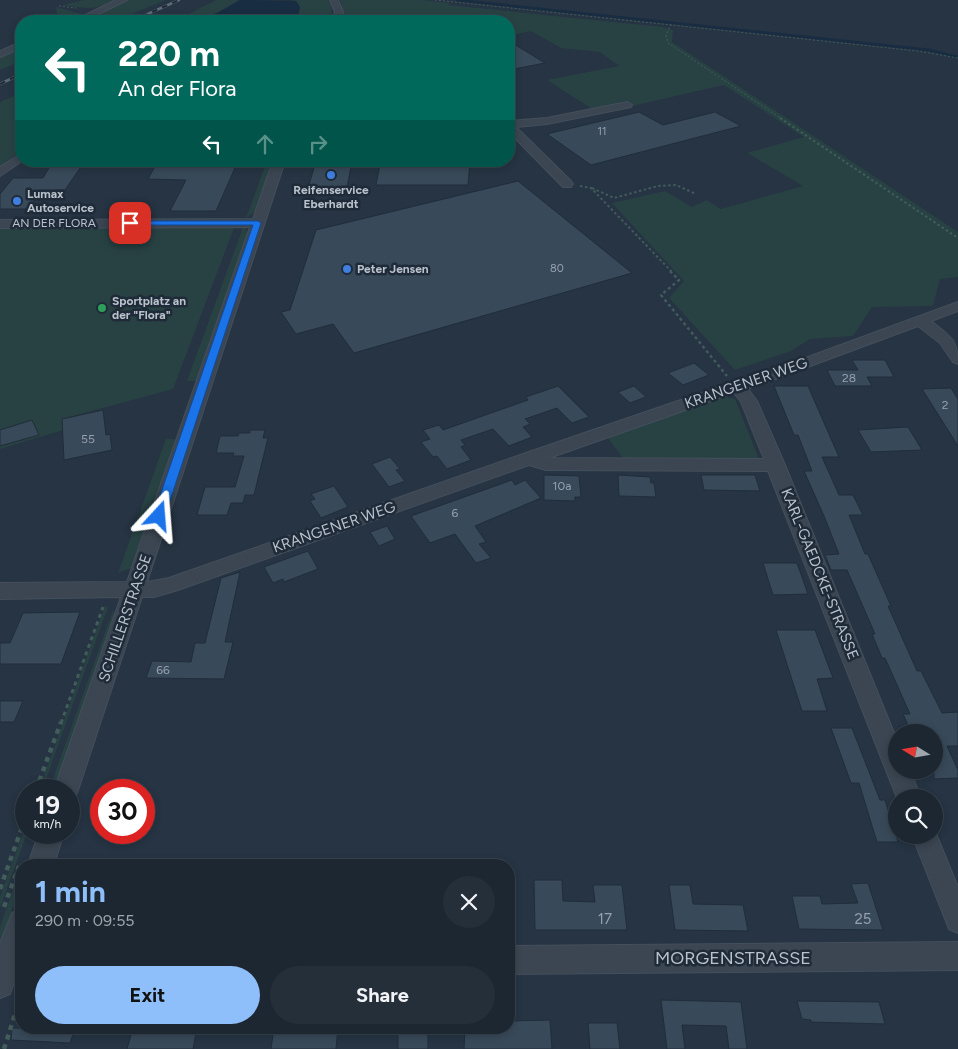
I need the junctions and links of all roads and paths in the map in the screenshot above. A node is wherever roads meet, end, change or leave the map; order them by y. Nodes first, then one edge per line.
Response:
1 (123, 0) edge
2 (334, 0) edge
3 (435, 0) edge
4 (90, 15) edge
5 (338, 15) edge
6 (671, 24) junction
7 (15, 48) edge
8 (0, 54) edge
9 (958, 58) edge
10 (627, 104) dead end
11 (515, 124) edge
12 (515, 131) edge
13 (15, 161) edge
14 (277, 167) edge
15 (0, 172) edge
16 (567, 184) joint
17 (591, 188) junction
18 (696, 194) dead end
19 (258, 223) junction
20 (0, 224) edge
21 (958, 238) edge
22 (958, 306) edge
23 (921, 321) junction
24 (958, 358) edge
25 (737, 386) junction
26 (532, 457) junction
27 (776, 465) junction
28 (134, 589) junction
29 (108, 590) junction
30 (0, 591) edge
31 (888, 746) edge
32 (40, 779) edge
33 (70, 779) edge
34 (16, 844) edge
35 (44, 844) edge
36 (928, 844) edge
37 (33, 859) edge
38 (0, 889) edge
39 (12, 916) edge
40 (958, 920) edge
41 (958, 956) edge
42 (515, 960) edge
43 (10, 969) edge
44 (15, 1013) edge
45 (4, 1049) edge

1 - 4 street
2 - 5 street
3 - 6 path
6 - 9 path
6 - 21 path
7 - 8 street
10 - 11 street
12 - 16 street
13 - 15 street
14 - 19 street, SCHILLERSTRASSE
16 - 17 path
17 - 18 path
17 - 25 path
19 - 20 street, AN DER FLORA
19 - 28 street, SCHILLERSTRASSE
22 - 23 street, KRANGENER WEG
23 - 24 street
23 - 25 street, KRANGENER WEG
25 - 26 street, KRANGENER WEG
25 - 27 street, KARL-GAEDCKE-STRASSE
26 - 27 street
26 - 28 street, KRANGENER WEG
27 - 31 street, KARL-GAEDCKE-STRASSE
28 - 29 street, KRANGENER WEG
28 - 33 street, SCHILLERSTRASSE
29 - 30 street, KRANGENER WEG
29 - 32 path, SCHILLERSTRASSE
34 - 38 path
35 - 37 street
36 - 40 street
39 - 43 street
41 - 42 street, MORGENSTRASSE
44 - 45 path

